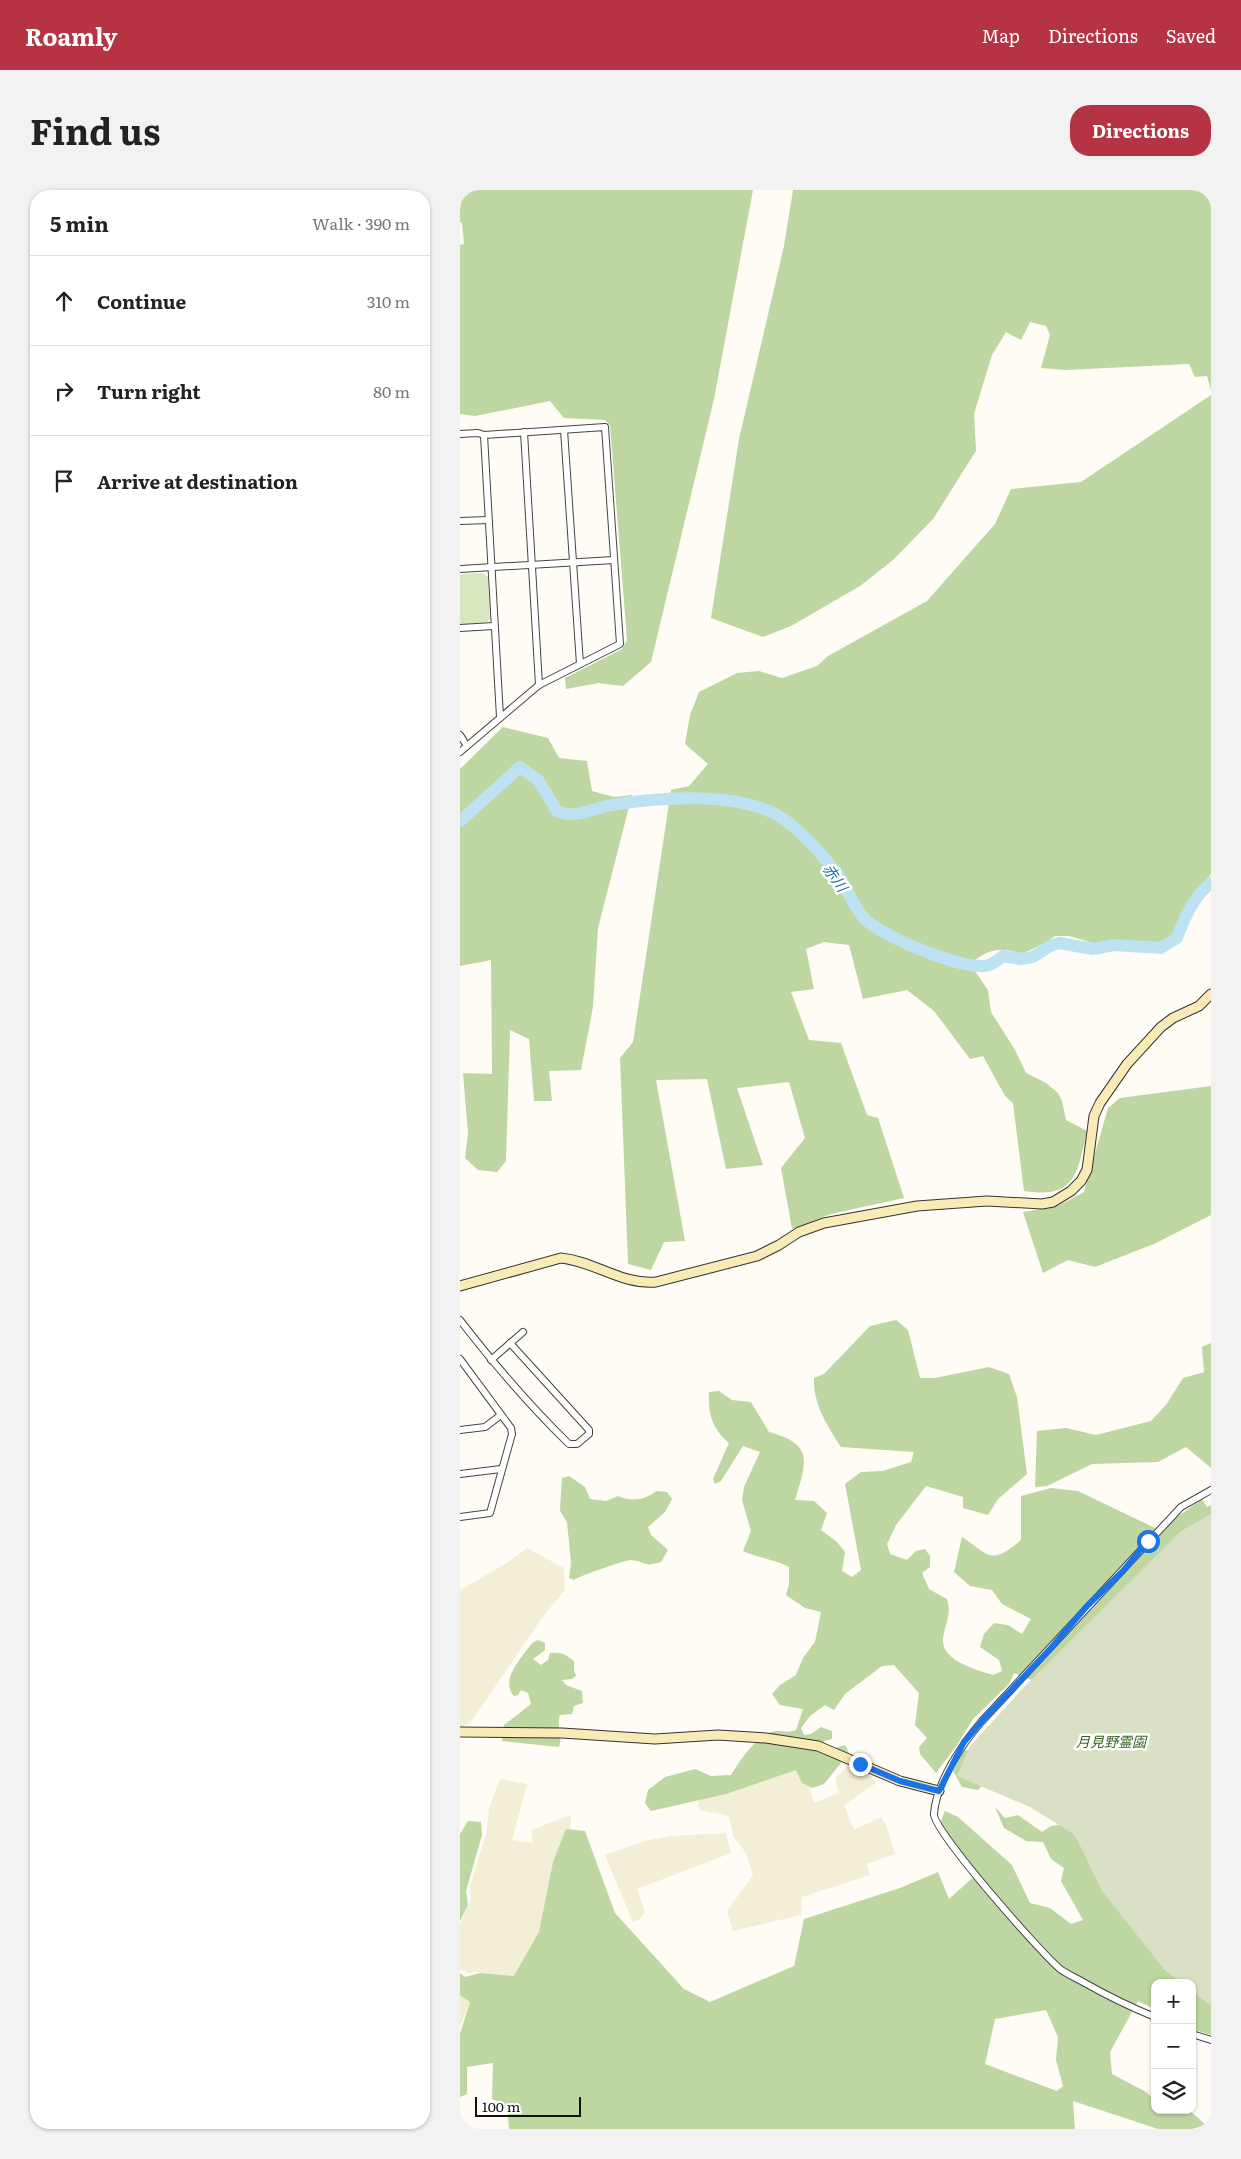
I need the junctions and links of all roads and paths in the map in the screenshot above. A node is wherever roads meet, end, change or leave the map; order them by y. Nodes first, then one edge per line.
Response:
1 (564, 430) junction
2 (524, 432) junction
3 (460, 434) edge
4 (484, 435) junction
5 (488, 520) junction
6 (460, 521) edge
7 (614, 560) junction
8 (572, 562) junction
9 (532, 565) junction
10 (491, 567) junction
11 (460, 568) edge
12 (494, 626) junction
13 (460, 628) edge
14 (580, 664) junction
15 (539, 685) junction
16 (500, 718) junction
17 (460, 735) edge
18 (467, 746) junction
19 (460, 752) edge
20 (1211, 994) edge
21 (460, 1286) edge
22 (460, 1320) edge
23 (523, 1332) dead end
24 (510, 1343) junction
25 (460, 1359) edge
26 (491, 1360) junction
27 (501, 1415) junction
28 (460, 1430) edge
29 (501, 1469) junction
30 (460, 1474) edge
31 (1211, 1490) edge
32 (460, 1517) edge
33 (460, 1732) edge
34 (939, 1791) junction
35 (1151, 2015) edge
36 (1196, 2035) edge
37 (1211, 2040) edge

1 - 2 street
1 - 7 street
1 - 8 street
2 - 4 street
2 - 9 street
3 - 4 street
4 - 5 street
5 - 6 street
5 - 10 street
7 - 8 street
7 - 14 street
8 - 9 street
8 - 14 street
9 - 10 street
9 - 15 street
10 - 11 street
10 - 12 street
12 - 13 street
12 - 16 street
14 - 15 street
15 - 16 street
16 - 18 street
17 - 18 street
18 - 19 street
20 - 21 street
22 - 26 street
23 - 24 street
24 - 26 street
24 - 26 street
25 - 27 street
27 - 28 street
27 - 29 street
29 - 30 street
29 - 32 street
31 - 34 street
33 - 34 street
34 - 35 street
36 - 37 street

